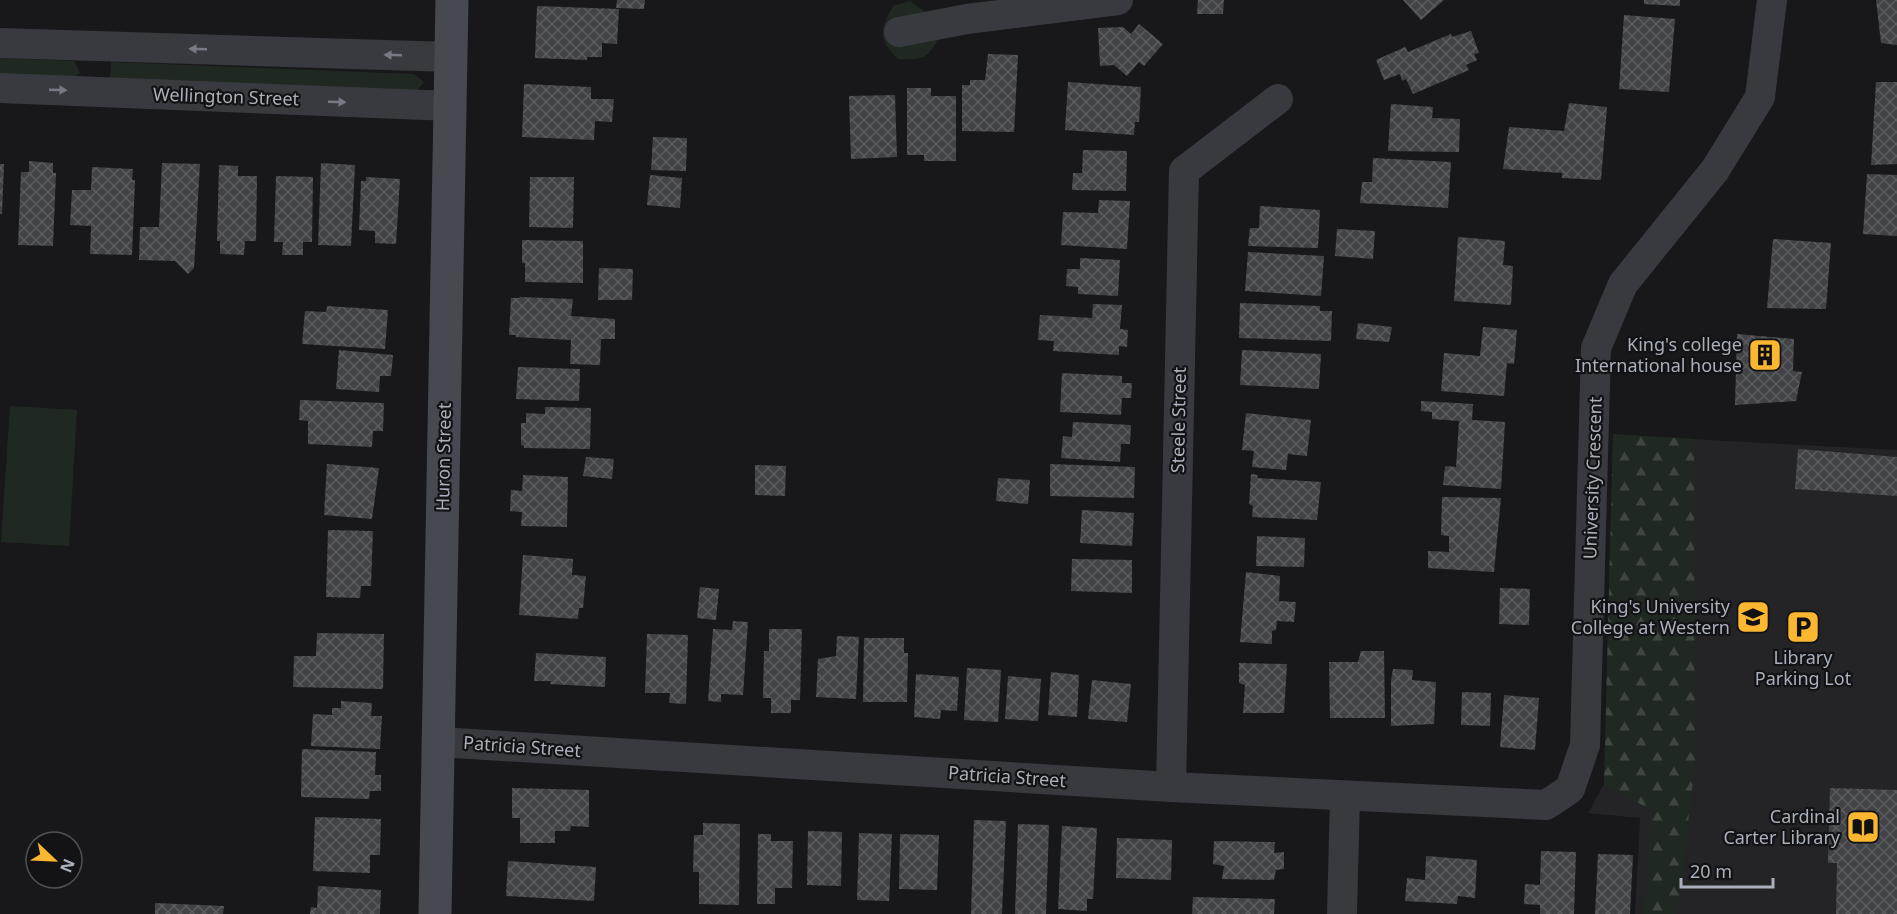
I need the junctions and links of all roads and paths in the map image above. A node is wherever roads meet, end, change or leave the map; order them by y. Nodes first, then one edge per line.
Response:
1 (452, 0) edge
2 (1118, 0) edge
3 (1772, 0) edge
4 (899, 32) dead end
5 (0, 43) edge
6 (451, 57) junction
7 (0, 88) edge
8 (1278, 99) dead end
9 (451, 106) junction
10 (439, 742) junction
11 (1171, 788) junction
12 (1570, 789) joint
13 (1344, 796) junction
14 (435, 914) edge
15 (1342, 914) edge

1 - 6 street, Huron Street
2 - 4 street
3 - 12 street, University Crescent
6 -> 5 street
6 - 9 street, Huron Street
7 -> 9 street, Wellington Street
8 - 11 street, Steele Street
9 - 10 street, Huron Street
10 - 11 street, Patricia Street
10 - 14 street, Huron Street
11 - 13 street, Patricia Street
12 - 13 street, Patricia Street
13 - 15 street

